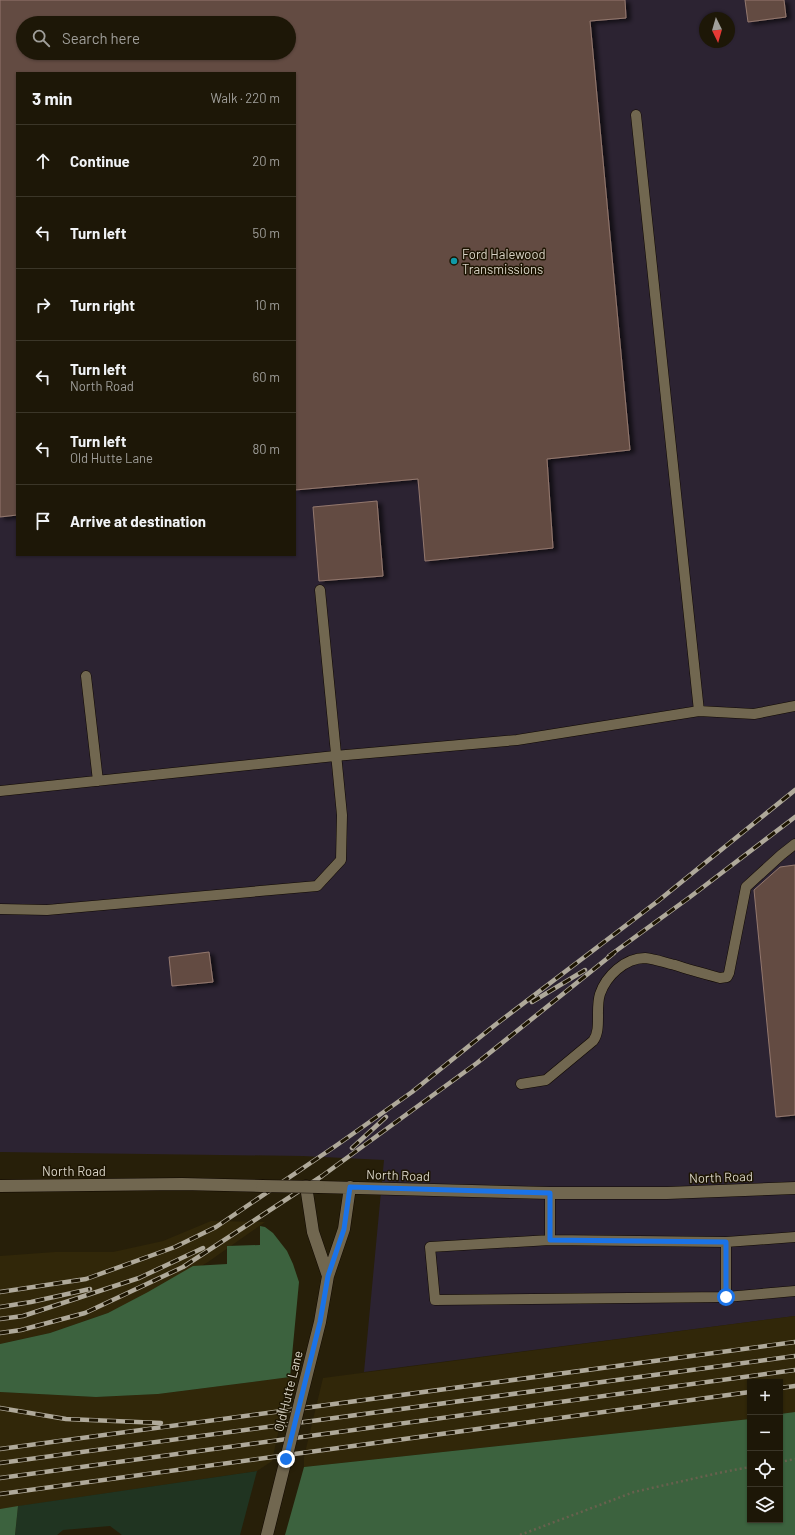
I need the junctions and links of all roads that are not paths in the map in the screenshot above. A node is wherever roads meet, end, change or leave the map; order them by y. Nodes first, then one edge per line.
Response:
1 (636, 115) dead end
2 (320, 590) dead end
3 (86, 676) dead end
4 (795, 706) edge
5 (699, 711) junction
6 (336, 756) junction
7 (98, 781) junction
8 (0, 791) edge
9 (795, 844) edge
10 (0, 909) edge
11 (521, 1084) dead end
12 (0, 1186) edge
13 (350, 1187) junction
14 (795, 1188) edge
15 (306, 1191) junction
16 (550, 1193) junction
17 (795, 1237) edge
18 (550, 1240) junction
19 (726, 1242) junction
20 (328, 1276) junction
21 (795, 1291) edge
22 (726, 1297) junction
23 (267, 1535) edge

1 - 5 lane
2 - 6 lane
3 - 7 lane
4 - 5 lane
5 - 6 lane
6 - 7 lane
6 - 10 lane
7 - 8 lane
9 - 11 lane
12 - 15 street, North Road, bridge
13 - 15 street, North Road, bridge
13 - 16 street, North Road
13 - 20 street, Old Hutte Lane
14 - 16 street, North Road
15 - 20 street, Old Hutte Lane
16 - 18 lane
17 - 19 lane
18 - 19 lane
18 - 22 lane
19 - 22 lane
20 - 23 street, Old Hutte Lane, bridge
21 - 22 lane

